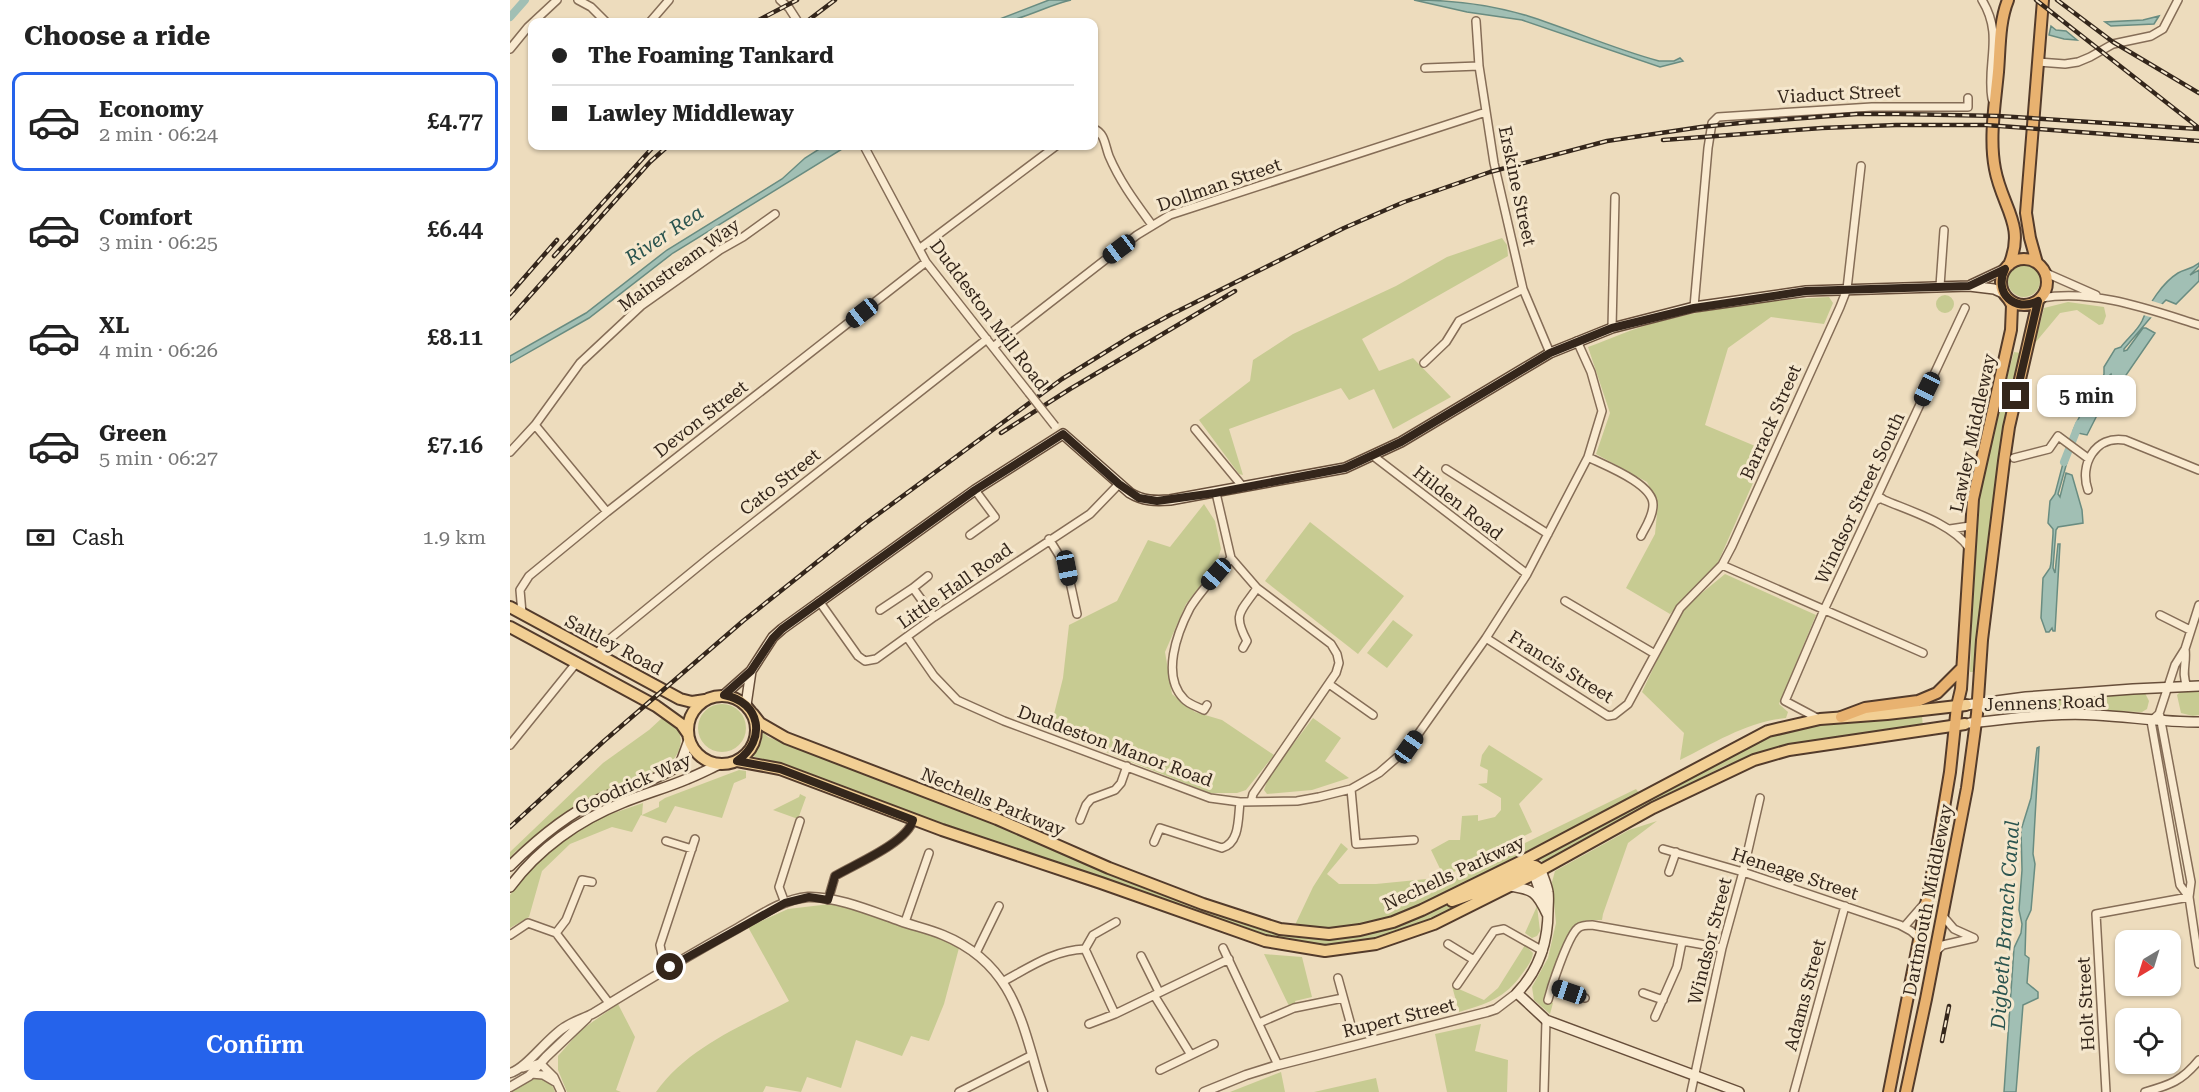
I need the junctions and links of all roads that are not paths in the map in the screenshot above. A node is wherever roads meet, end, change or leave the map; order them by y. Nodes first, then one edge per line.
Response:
1 (557, 0) edge
2 (578, 0) edge
3 (669, 0) edge
4 (780, 0) edge
5 (1982, 0) edge
6 (2008, 0) edge
7 (2043, 0) edge
8 (2178, 0) edge
9 (538, 18) edge
10 (602, 18) edge
11 (653, 18) edge
12 (795, 18) edge
13 (1476, 21) dead end
14 (528, 27) edge
15 (510, 49) edge
16 (2038, 62) junction
17 (1479, 66) junction
18 (1425, 68) dead end
19 (1968, 98) dead end
20 (1486, 112) junction
21 (1994, 114) junction
22 (1098, 132) edge
23 (867, 150) edge
24 (1051, 150) edge
25 (1862, 166) dead end
26 (1615, 197) dead end
27 (775, 214) dead end
28 (1152, 225) junction
29 (1944, 230) dead end
30 (919, 249) junction
31 (926, 262) junction
32 (2037, 263) junction
33 (2007, 267) junction
34 (2046, 273) junction
35 (1940, 286) junction
36 (1969, 286) junction
37 (1847, 289) junction
38 (1523, 290) junction
39 (2007, 297) junction
40 (2101, 297) junction
41 (2039, 300) junction
42 (1694, 308) junction
43 (1965, 308) dead end
44 (2199, 325) edge
45 (1612, 328) junction
46 (987, 339) junction
47 (1577, 341) junction
48 (993, 346) junction
49 (1550, 353) junction
50 (1424, 363) dead end
51 (535, 425) junction
52 (1195, 429) dead end
53 (1063, 434) junction
54 (510, 452) edge
55 (1372, 455) junction
56 (1588, 457) junction
57 (2014, 458) dead end
58 (2089, 459) junction
59 (1446, 469) dead end
60 (2199, 470) edge
61 (1119, 484) junction
62 (1243, 487) junction
63 (975, 490) junction
64 (2088, 490) dead end
65 (1215, 493) junction
66 (1875, 501) junction
67 (607, 512) junction
68 (1970, 526) junction
69 (1950, 529) junction
70 (1548, 534) junction
71 (970, 535) dead end
72 (1641, 536) dead end
73 (1049, 539) junction
74 (1969, 548) junction
75 (1231, 558) junction
76 (1722, 565) junction
77 (1527, 574) junction
78 (928, 576) dead end
79 (913, 588) junction
80 (1257, 588) junction
81 (819, 601) junction
82 (1565, 601) dead end
83 (2199, 605) edge
84 (510, 606) edge
85 (880, 610) dead end
86 (1824, 610) junction
87 (522, 614) junction
88 (1077, 614) dead end
89 (2160, 615) dead end
90 (934, 616) junction
91 (510, 627) edge
92 (2190, 630) junction
93 (907, 637) junction
94 (1486, 638) junction
95 (1243, 648) dead end
96 (2184, 649) junction
97 (1923, 653) dead end
98 (597, 654) junction
99 (1655, 654) junction
100 (577, 662) junction
101 (1962, 668) junction
102 (751, 671) junction
103 (1329, 684) junction
104 (2199, 686) edge
105 (2175, 688) junction
106 (724, 695) junction
107 (705, 700) junction
108 (749, 709) junction
109 (1204, 710) dead end
110 (1365, 710) junction
111 (1966, 714) junction
112 (1373, 716) dead end
113 (1360, 717) dead end
114 (1840, 717) junction
115 (1820, 719) junction
116 (2157, 719) junction
117 (2199, 722) edge
118 (689, 736) junction
119 (510, 745) edge
120 (737, 761) junction
121 (720, 764) junction
122 (1127, 766) junction
123 (1351, 789) junction
124 (1760, 798) dead end
125 (1240, 802) junction
126 (1251, 802) junction
127 (913, 820) junction
128 (1080, 820) dead end
129 (800, 821) dead end
130 (695, 839) dead end
131 (1414, 840) dead end
132 (666, 841) dead end
133 (1154, 842) dead end
134 (692, 849) junction
135 (1663, 849) dead end
136 (1676, 852) junction
137 (929, 853) dead end
138 (510, 866) edge
139 (1533, 867) junction
140 (1669, 872) dead end
141 (1743, 872) junction
142 (592, 882) dead end
143 (1508, 885) junction
144 (510, 887) edge
145 (2189, 897) junction
146 (828, 900) junction
147 (1927, 902) junction
148 (785, 903) junction
149 (999, 906) dead end
150 (1845, 906) junction
151 (1942, 915) junction
152 (1548, 916) junction
153 (905, 922) junction
154 (1116, 922) dead end
155 (1904, 927) junction
156 (2197, 929) edge
157 (556, 933) junction
158 (510, 935) edge
159 (1921, 940) junction
160 (1682, 942) junction
161 (1448, 944) dead end
162 (1222, 948) dead end
163 (1722, 948) junction
164 (1085, 949) junction
165 (1543, 951) junction
166 (1934, 952) junction
167 (976, 953) junction
168 (1142, 956) dead end
169 (1228, 959) junction
170 (1474, 960) junction
171 (2199, 964) edge
172 (670, 967) junction
173 (1338, 978) dead end
174 (1004, 981) junction
175 (1457, 985) dead end
176 (1552, 986) junction
177 (1517, 993) junction
178 (1643, 993) dead end
179 (1157, 994) junction
180 (1343, 998) junction
181 (1585, 998) dead end
182 (1548, 1000) dead end
183 (1663, 1000) junction
184 (609, 1003) junction
185 (1115, 1014) junction
186 (591, 1015) junction
187 (1655, 1017) dead end
188 (1546, 1020) junction
189 (1259, 1023) junction
190 (1089, 1024) dead end
191 (1352, 1029) dead end
192 (1214, 1044) dead end
193 (1032, 1055) junction
194 (1191, 1055) junction
195 (2199, 1060) edge
196 (540, 1063) junction
197 (1278, 1065) junction
198 (1160, 1070) dead end
199 (514, 1071) edge
200 (531, 1074) junction
201 (1694, 1077) junction
202 (557, 1084) junction
203 (510, 1087) edge
204 (561, 1092) edge
205 (959, 1092) edge
206 (1043, 1092) edge
207 (1204, 1092) edge
208 (1544, 1092) edge
209 (1691, 1092) edge
210 (1739, 1092) edge
211 (1794, 1092) edge
212 (1889, 1092) edge
213 (1906, 1092) edge
214 (2106, 1092) edge
215 (2145, 1092) edge

1 - 9 street
2 - 10 street
3 - 11 street
4 - 12 street
5 - 21 street
6 - 21 highway
7 - 16 highway
8 - 16 street
13 - 17 street, Erskine Street
14 - 15 street
16 - 32 highway
17 - 18 street
17 - 20 street, Erskine Street
19 - 42 street, Viaduct Street
20 - 28 street, Dollman Street
20 - 38 street, Erskine Street
21 - 33 highway
22 - 28 street
23 - 30 street, Duddeston Mill Road
24 - 30 street
25 - 37 street, Barrack Street
26 - 45 street
27 - 51 street, Mainstream Way
28 - 48 street, Dollman Street
29 - 35 street
30 - 31 street, Duddeston Mill Road
31 - 46 street, Duddeston Mill Road
31 - 67 street, Devon Street
32 - 33 highway
32 - 34 highway
33 - 36 main road
33 - 39 highway
34 - 40 street
34 - 41 highway
35 - 36 main road
35 - 37 main road
36 - 39 main road
37 - 42 main road
37 - 76 street, Barrack Street
38 - 49 street, Erskine Street
38 - 50 street
39 - 41 highway
39 - 68 highway, Lawley Middleway
40 - 41 street
40 - 44 street
41 - 111 highway, Lawley Middleway
42 - 45 main road
43 - 66 street, Windsor Street South
45 - 47 main road
46 - 48 street, Duddeston Mill Road
46 - 98 street, Cato Street
47 - 49 main road
47 - 56 street, Duddeston Manor Road
48 - 53 street, Duddeston Mill Road, bridge
49 - 55 main road
51 - 54 street, Mainstream Way
51 - 67 street
52 - 62 street
53 - 61 main road
53 - 63 main road
55 - 62 main road
55 - 77 street, Hilden Road
56 - 70 street, Duddeston Manor Road
56 - 72 street
57 - 58 street
58 - 60 street
58 - 64 street
59 - 70 street
61 - 65 main road
61 - 73 street, Little Hall Road
62 - 65 main road
63 - 71 street
63 - 81 main road
65 - 75 street
66 - 69 street
66 - 86 street, Windsor Street South
67 - 87 street, Devon Street
68 - 69 street
68 - 74 highway, Lawley Middleway
69 - 74 street
70 - 77 street, Duddeston Manor Road
73 - 88 street
73 - 90 street, Little Hall Road
74 - 101 highway, Lawley Middleway
75 - 80 street
75 - 109 street
76 - 86 street
76 - 99 street, Francis Street
77 - 94 street, Duddeston Manor Road
78 - 79 street
79 - 85 street
79 - 90 street
80 - 95 street
80 - 103 street
81 - 93 street, Little Hall Road
81 - 102 main road
82 - 99 street
83 - 92 street
84 - 87 main road, Saltley Road
86 - 97 street
86 - 115 street, Windsor Street South
87 - 98 main road, Saltley Road
89 - 92 street
90 - 93 street, Little Hall Road
91 - 100 main road, Saltley Road
92 - 96 street
93 - 122 street, Duddeston Manor Road
94 - 99 street, Francis Street
94 - 123 street, Duddeston Manor Road
96 - 105 street
96 - 105 street
98 - 107 main road, Saltley Road
100 - 118 main road, Saltley Road
100 - 119 street
101 - 111 highway, Lawley Middleway
101 - 114 highway
102 - 106 main road
102 - 108 main road
103 - 110 street
103 - 126 street
104 - 105 main road, Jennens Road
105 - 111 main road, Jennens Road
105 - 116 street
106 - 107 main road
106 - 108 main road
107 - 118 main road
108 - 120 main road
108 - 139 main road, Nechells Parkway
110 - 112 street
110 - 113 street
111 - 114 main road, Nechells Parkway
111 - 116 main road, Jennens Road
111 - 139 main road, Nechells Parkway
111 - 147 highway, Dartmouth Middleway
111 - 151 highway, Dartmouth Middleway
114 - 115 main road, Nechells Parkway
115 - 139 main road, Nechells Parkway
116 - 117 main road, Jennens Road
116 - 145 street
118 - 121 main road
118 - 138 main road, Goodrick Way
120 - 121 main road
120 - 127 main road, Nechells Parkway
121 - 144 main road, Goodrick Way
122 - 125 street, Duddeston Manor Road
122 - 128 street
123 - 126 street, Duddeston Manor Road
123 - 131 street
124 - 141 street, Windsor Street
125 - 126 street, Duddeston Manor Road
125 - 133 street
127 - 143 main road, Nechells Parkway
127 - 146 street
129 - 148 street
130 - 134 street
132 - 134 street
134 - 172 street
135 - 136 street, Heneage Street
136 - 140 street
136 - 141 street, Heneage Street
137 - 153 street
139 - 143 main road, Nechells Parkway
139 - 152 main road, Rupert Street
141 - 150 street, Heneage Street
141 - 163 street, Windsor Street
142 - 157 street
143 - 152 main road
145 - 156 street
145 - 214 street, Holt Street
146 - 148 street
146 - 153 street
147 - 155 street
147 - 159 highway, Dartmouth Middleway
148 - 172 street
149 - 167 street
150 - 155 street, Heneage Street
150 - 211 street, Adams Street
151 - 166 highway, Dartmouth Middleway
151 - 166 street
152 - 165 main road, Rupert Street
153 - 167 street
154 - 164 street
155 - 159 street, Heneage Street
156 - 171 street
157 - 158 street
157 - 184 street
159 - 212 highway, Dartmouth Middleway
160 - 163 street
160 - 176 street
160 - 183 street
161 - 170 street
162 - 169 street
163 - 201 street, Windsor Street
164 - 174 street
164 - 185 street
165 - 170 street
165 - 177 main road, Rupert Street
166 - 213 highway, Dartmouth Middleway
167 - 174 street
168 - 179 street
169 - 179 street
169 - 189 street
170 - 175 street
172 - 184 street
173 - 180 street
174 - 193 street
176 - 181 street
176 - 182 street
177 - 188 main road
177 - 197 street, Rupert Street
178 - 183 street
179 - 185 street
179 - 194 street
180 - 189 street
180 - 191 street
183 - 187 street
184 - 186 street
185 - 190 street
186 - 196 street
186 - 199 street
188 - 201 main road
188 - 208 street
189 - 197 street
192 - 194 street
193 - 205 street
193 - 206 street
194 - 198 street
195 - 215 street
196 - 199 street
196 - 200 street
196 - 202 street
197 - 207 street, Rupert Street
200 - 202 street
200 - 203 street
201 - 209 street, Windsor Street
201 - 210 main road
202 - 204 street

